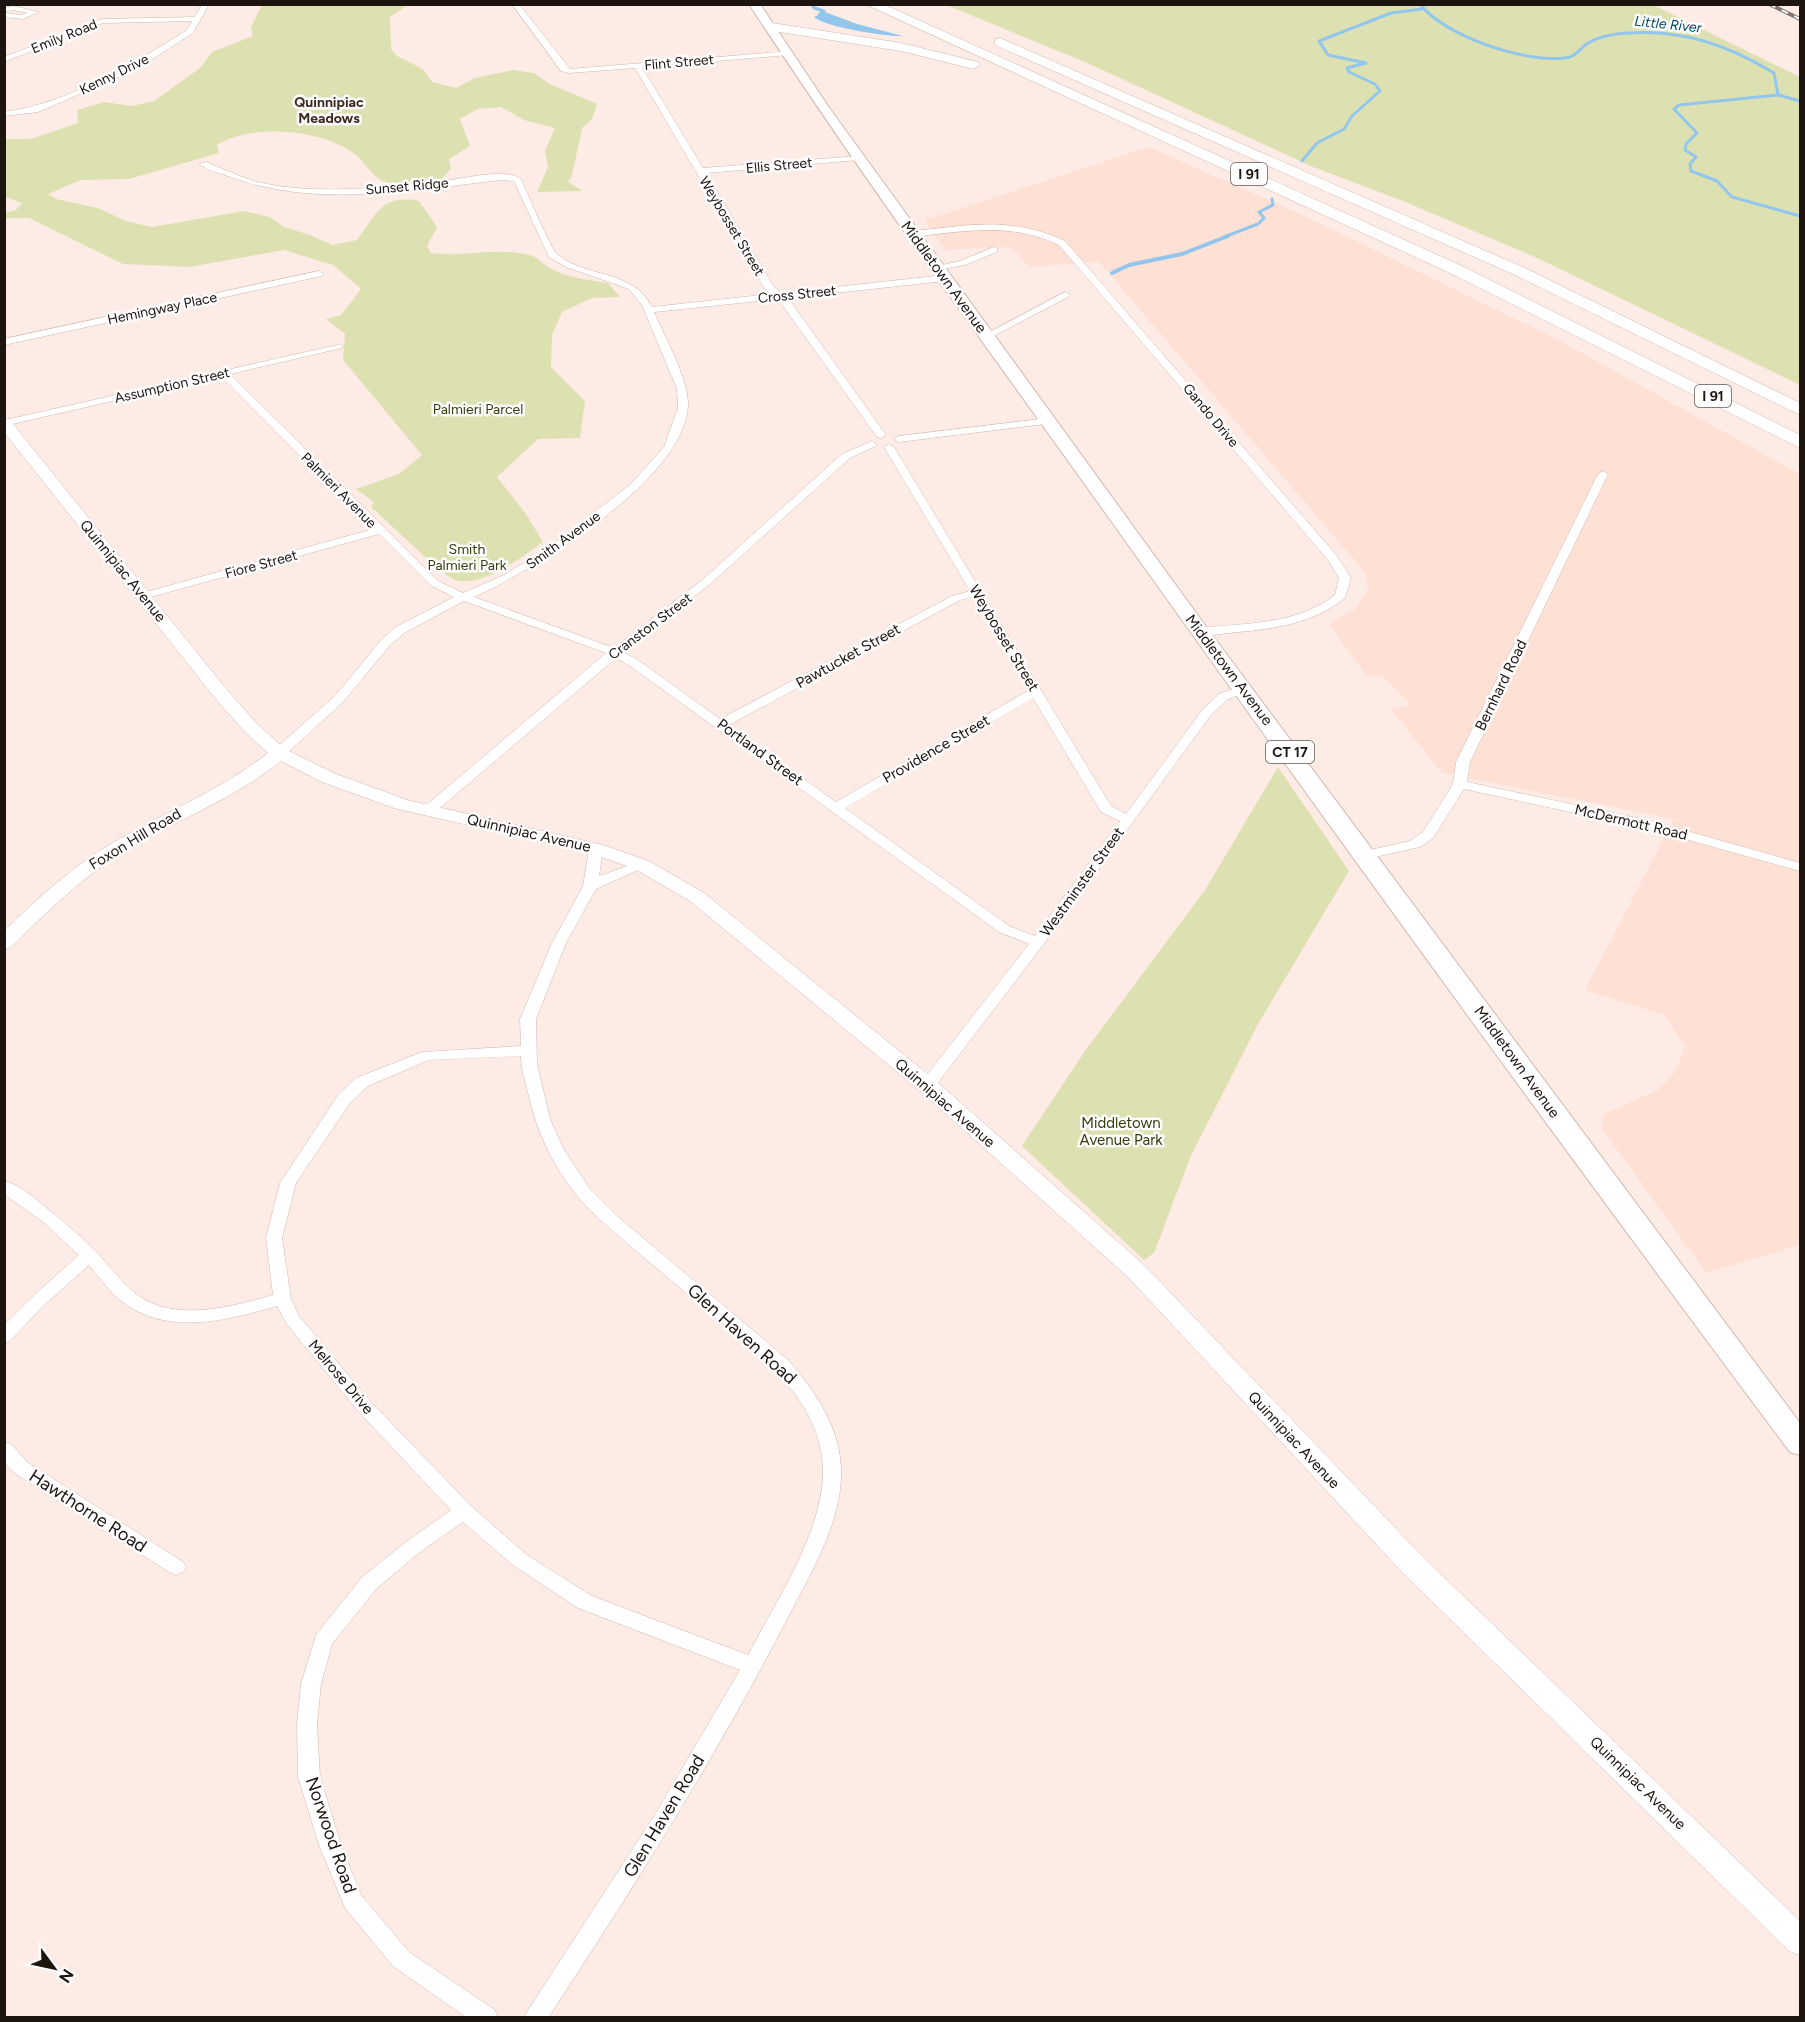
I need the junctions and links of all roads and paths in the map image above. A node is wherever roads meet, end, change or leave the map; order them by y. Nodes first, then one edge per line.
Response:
1 (206, 4) edge
2 (515, 4) edge
3 (754, 4) edge
4 (871, 4) edge
5 (4, 10) edge
6 (4, 15) edge
7 (197, 19) junction
8 (772, 27) junction
9 (828, 36) junction
10 (987, 36) dead end
11 (786, 49) junction
12 (4, 60) edge
13 (638, 66) junction
14 (4, 114) edge
15 (1116, 114) junction
16 (859, 158) junction
17 (203, 164) dead end
18 (700, 171) junction
19 (914, 234) junction
20 (994, 250) dead end
21 (942, 273) junction
22 (319, 274) dead end
23 (1065, 295) dead end
24 (781, 296) junction
25 (650, 310) junction
26 (987, 336) junction
27 (4, 342) edge
28 (339, 346) dead end
29 (223, 373) junction
30 (1800, 410) edge
31 (1049, 421) junction
32 (5, 422) edge
33 (877, 439) junction
34 (1800, 442) edge
35 (894, 443) junction
36 (1604, 474) dead end
37 (380, 531) junction
38 (976, 593) junction
39 (143, 596) junction
40 (463, 597) junction
41 (1200, 632) junction
42 (615, 652) junction
43 (1244, 689) junction
44 (1036, 691) junction
45 (722, 724) junction
46 (279, 753) junction
47 (1460, 784) junction
48 (836, 808) junction
49 (429, 810) junction
50 (1128, 819) junction
51 (596, 849) junction
52 (1366, 855) junction
53 (642, 865) junction
54 (1800, 867) edge
55 (590, 886) junction
56 (1038, 942) junction
57 (4, 943) edge
58 (527, 1051) junction
59 (927, 1085) junction
60 (4, 1186) edge
61 (90, 1255) junction
62 (282, 1299) junction
63 (4, 1337) edge
64 (1800, 1444) edge
65 (4, 1449) edge
66 (464, 1511) junction
67 (176, 1567) dead end
68 (753, 1666) junction
69 (1800, 1941) edge
70 (487, 2018) edge
71 (534, 2018) edge

1 - 7 street, Kenny Drive
2 - 13 street, Flint Street
3 - 8 main road, Middletown Avenue / CT 17
4 - 15 highway, I 91
5 - 6 street
7 - 12 street, Emily Road
7 - 14 street, Kenny Drive
8 - 9 highway
8 - 11 main road, Middletown Avenue / CT 17
9 - 11 highway
9 - 15 highway
10 - 30 highway, I 91
11 - 13 street, Flint Street
11 - 16 main road, Middletown Avenue / CT 17
13 - 18 street, Weybosset Street
15 - 34 highway, I 91
16 - 18 street, Ellis Street
16 - 19 main road, Middletown Avenue / CT 17
17 - 25 street, Sunset Ridge
18 - 24 street, Weybosset Street
19 - 21 main road, Middletown Avenue / CT 17
19 - 41 street, Gando Drive
20 - 21 street, Cross Street
21 - 24 street, Cross Street
21 - 26 main road, Middletown Avenue / CT 17
22 - 27 street, Hemingway Place
23 - 26 street
24 - 25 street, Cross Street
24 - 33 street, Weybosset Street
25 - 40 street, Smith Avenue
26 - 31 main road, Middletown Avenue / CT 17
28 - 29 street, Assumption Street
29 - 32 street, Assumption Street
29 - 37 street, Palmieri Avenue
31 - 35 street
31 - 41 main road, Middletown Avenue / CT 17
32 - 39 main road, Quinnipiac Avenue
33 - 35 street
33 - 42 street, Cranston Street
35 - 38 street, Weybosset Street
36 - 47 street, Bernhard Road
37 - 39 street, Fiore Street
37 - 40 street, Palmieri Avenue
38 - 44 street, Weybosset Street
38 - 45 street, Pawtucket Street
39 - 46 main road, Quinnipiac Avenue
40 - 42 street, Portland Street
40 - 46 street, Smith Avenue
41 - 43 main road, Middletown Avenue / CT 17
42 - 45 street, Portland Street
42 - 49 street, Cranston Street
43 - 50 street, Westminster Street
43 - 52 main road, Middletown Avenue / CT 17
44 - 48 street, Providence Street
44 - 50 street, Weybosset Street
45 - 48 street, Portland Street
46 - 49 main road, Quinnipiac Avenue
46 - 57 main road, Foxon Hill Road
47 - 52 street, Bernhard Road
47 - 54 street, McDermott Road
48 - 56 street, Portland Street
49 - 51 main road, Quinnipiac Avenue
50 - 56 street, Westminster Street
51 - 53 main road, Quinnipiac Avenue
51 - 55 street, Glen Haven Road
52 - 64 main road, Middletown Avenue / CT 17
53 - 55 street
53 - 59 main road, Quinnipiac Avenue
55 - 58 street, Glen Haven Road
56 - 59 street, Westminster Street
58 - 62 street, Melrose Drive
58 - 68 street, Glen Haven Road
59 - 69 main road, Quinnipiac Avenue
60 - 61 street
61 - 62 street
61 - 63 street
62 - 66 street, Melrose Drive
65 - 67 street, Hawthorne Road
66 - 68 street, Melrose Drive
66 - 70 street, Norwood Road
68 - 71 street, Glen Haven Road

